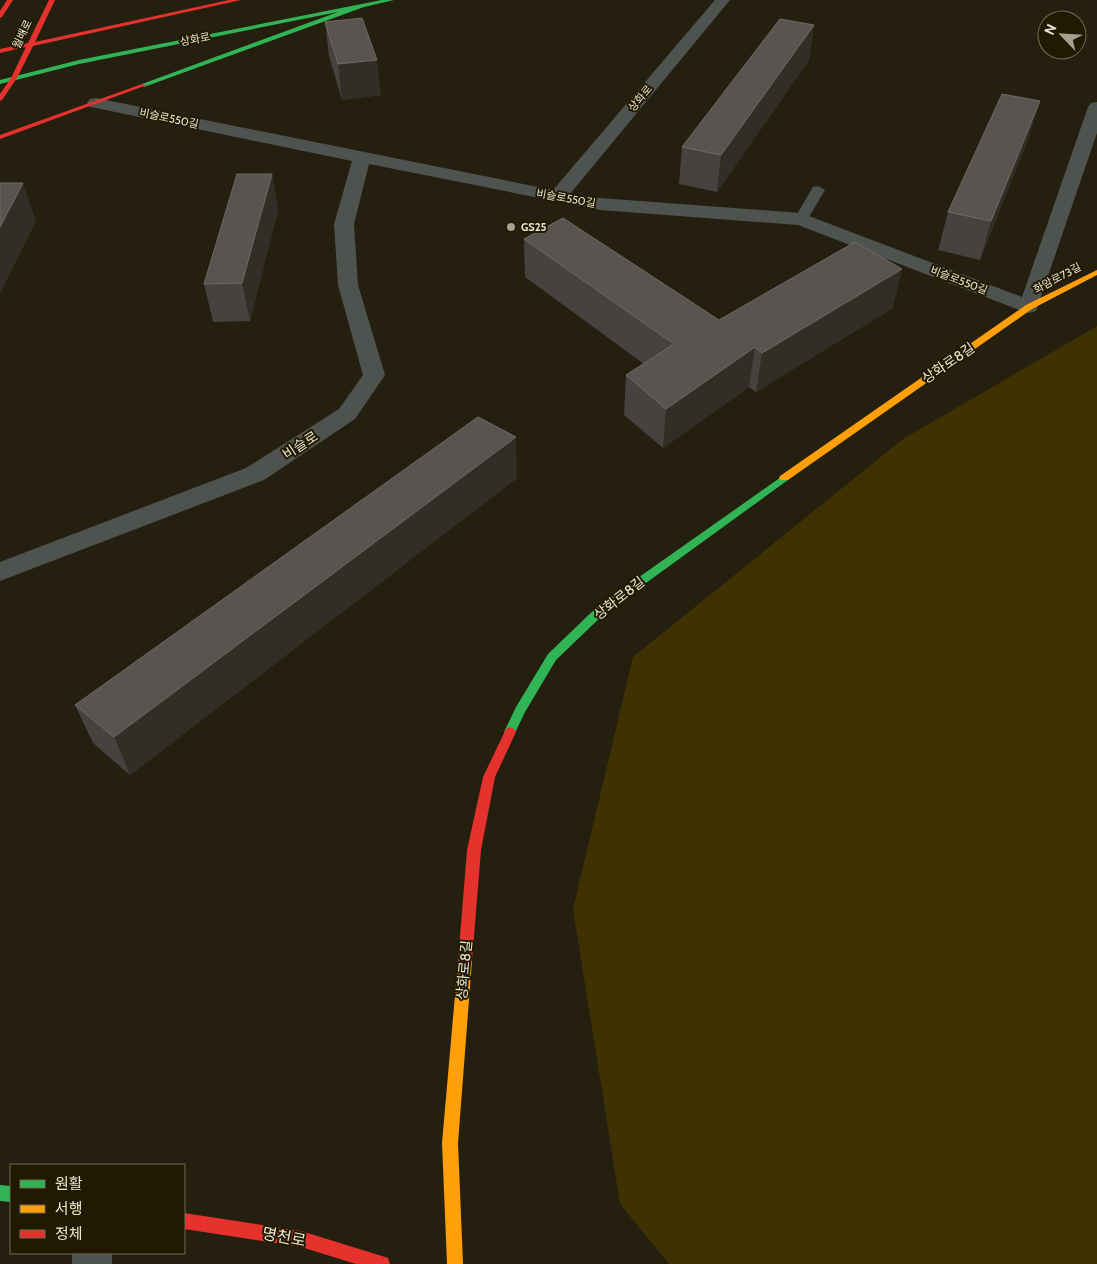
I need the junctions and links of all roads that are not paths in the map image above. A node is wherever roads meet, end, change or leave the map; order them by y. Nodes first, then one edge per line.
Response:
1 (9, 0) edge
2 (52, 0) edge
3 (238, 0) edge
4 (391, 0) edge
5 (723, 0) edge
6 (0, 4) edge
7 (367, 4) junction
8 (0, 16) edge
9 (31, 45) junction
10 (0, 51) edge
11 (14, 78) junction
12 (0, 82) edge
13 (0, 99) edge
14 (96, 103) junction
15 (1097, 107) edge
16 (0, 138) edge
17 (362, 158) junction
18 (818, 190) dead end
19 (557, 197) junction
20 (801, 219) junction
21 (1097, 272) edge
22 (1029, 307) junction
23 (0, 572) edge
24 (185, 1221) edge
25 (382, 1264) edge
26 (455, 1264) edge

1 - 6 main road
1 - 8 main road, 월배로
2 - 9 main road, 월배로
3 - 9 main road
4 - 7 main road, 상화로
5 - 19 street, 상화로
7 - 11 main road, 상화로
7 - 14 main road
9 - 10 main road
9 - 11 main road, 월배로
11 - 12 main road, 상화로
11 - 13 main road
14 - 16 main road
14 - 17 street, 비슬로550길
15 - 22 street
17 - 19 street, 비슬로550길
17 - 23 street, 비슬로
18 - 20 lane
19 - 20 street, 비슬로550길
20 - 22 street, 비슬로550길
21 - 22 main road, 화암로73길
22 - 26 main road, 상화로8길
24 - 25 main road, 명천로

